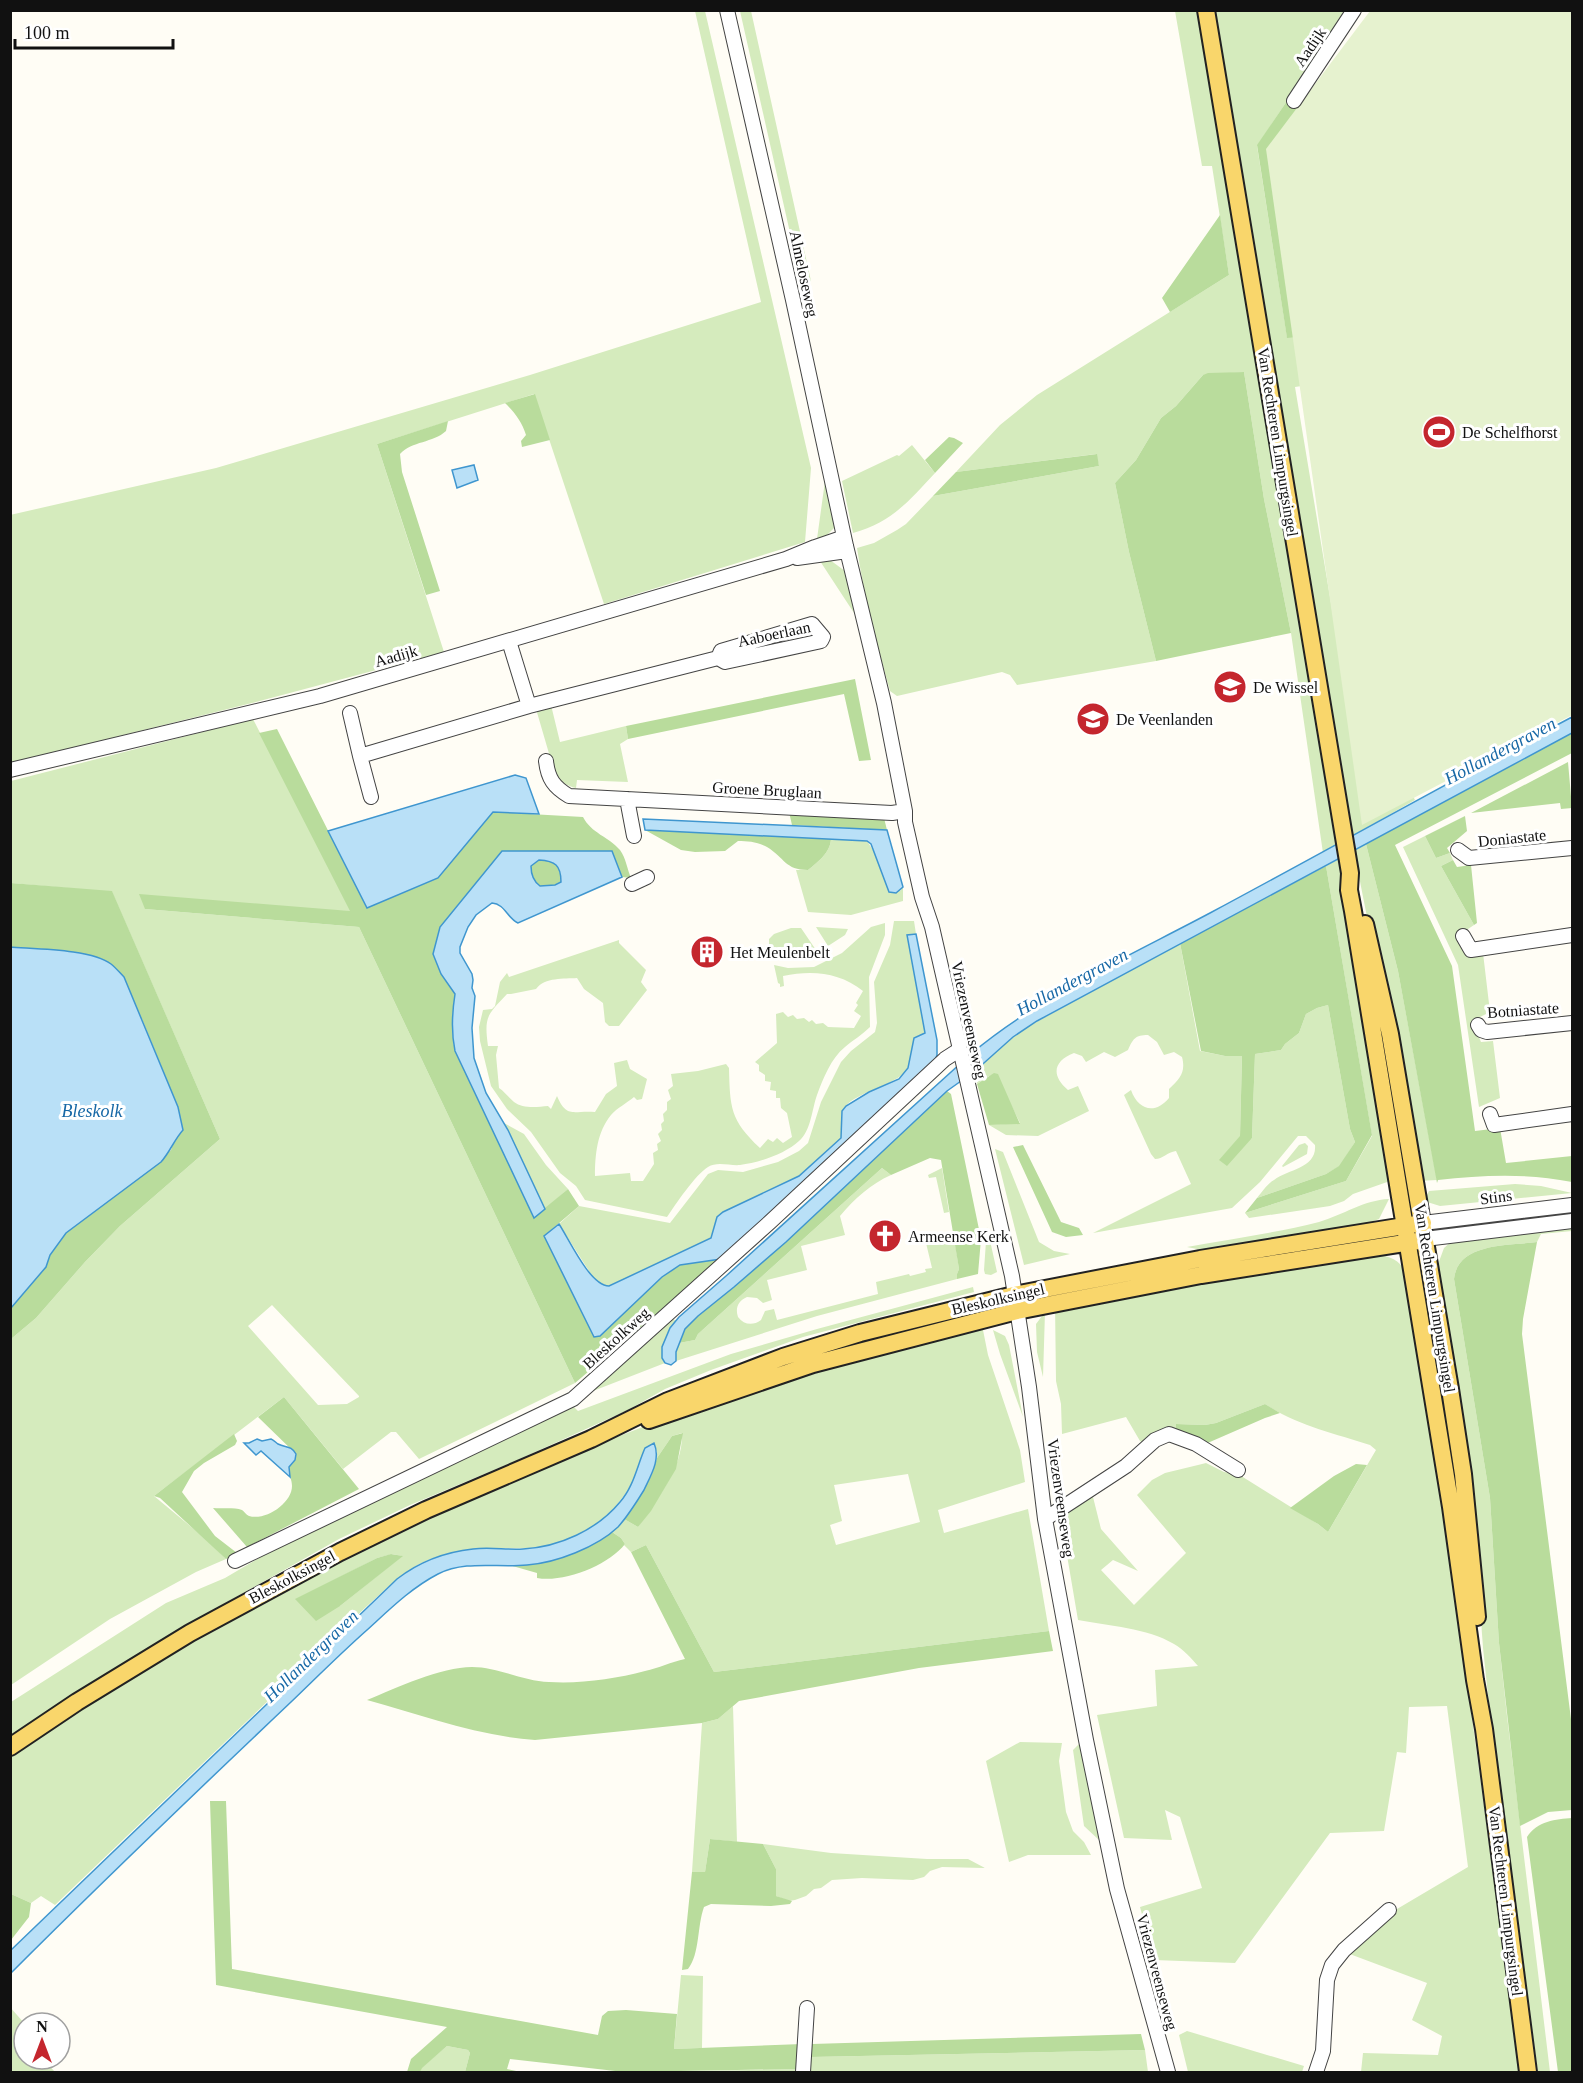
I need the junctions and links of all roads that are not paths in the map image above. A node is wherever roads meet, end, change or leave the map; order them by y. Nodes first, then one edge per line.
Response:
1 (727, 10) edge
2 (1206, 10) edge
3 (1354, 10) edge
4 (1294, 101) dead end
5 (845, 545) junction
6 (509, 641) junction
7 (718, 658) junction
8 (529, 706) junction
9 (350, 713) dead end
10 (360, 756) junction
11 (546, 761) dead end
12 (10, 770) edge
13 (371, 797) dead end
14 (627, 800) junction
15 (905, 811) junction
16 (634, 836) dead end
17 (1572, 848) edge
18 (1458, 850) dead end
19 (1348, 866) junction
20 (647, 877) dead end
21 (632, 884) dead end
22 (1572, 935) edge
23 (1463, 936) dead end
24 (1572, 1023) edge
25 (1478, 1025) dead end
26 (960, 1055) junction
27 (1490, 1114) dead end
28 (1572, 1114) edge
29 (1572, 1205) edge
30 (1572, 1221) edge
31 (1424, 1231) junction
32 (1406, 1234) junction
33 (1016, 1303) junction
34 (1238, 1470) dead end
35 (1046, 1519) junction
36 (235, 1561) dead end
37 (1484, 1729) junction
38 (10, 1747) edge
39 (1389, 1910) dead end
40 (807, 2008) dead end
41 (803, 2073) edge
42 (1168, 2073) edge
43 (1316, 2073) edge
44 (1528, 2073) edge

1 - 5 street, Almeloseweg
2 - 19 main road, Van Rechteren Limpurgsingel
3 - 4 street, Aadijk
5 - 6 street, Aadijk
5 - 15 street, Vriezenveenseweg
6 - 8 street
6 - 12 street, Aadijk
7 - 7 street, Aaboerlaan
7 - 8 street, Aaboerlaan
8 - 10 street, Aaboerlaan
9 - 10 street
10 - 13 street
11 - 14 street, Groene Bruglaan
14 - 15 street, Groene Bruglaan
14 - 16 street
15 - 26 street, Vriezenveenseweg
17 - 18 street, Doniastate
19 - 31 main road, Van Rechteren Limpurgsingel
19 - 32 main road, Van Rechteren Limpurgsingel
20 - 21 street
22 - 23 street
24 - 25 street, Botniastate
26 - 33 street, Vriezenveenseweg
26 - 36 street, Bleskolkweg
27 - 28 street
29 - 31 street, Stins
30 - 31 street, Stins
31 - 32 main road, Bleskolksingel
31 - 37 main road, Van Rechteren Limpurgsingel
32 - 33 main road, Bleskolksingel
32 - 37 main road, Van Rechteren Limpurgsingel
33 - 35 street, Vriezenveenseweg
33 - 38 main road, Bleskolksingel
34 - 35 street
35 - 42 street, Vriezenveenseweg
37 - 44 main road, Van Rechteren Limpurgsingel
39 - 43 street
40 - 41 street

